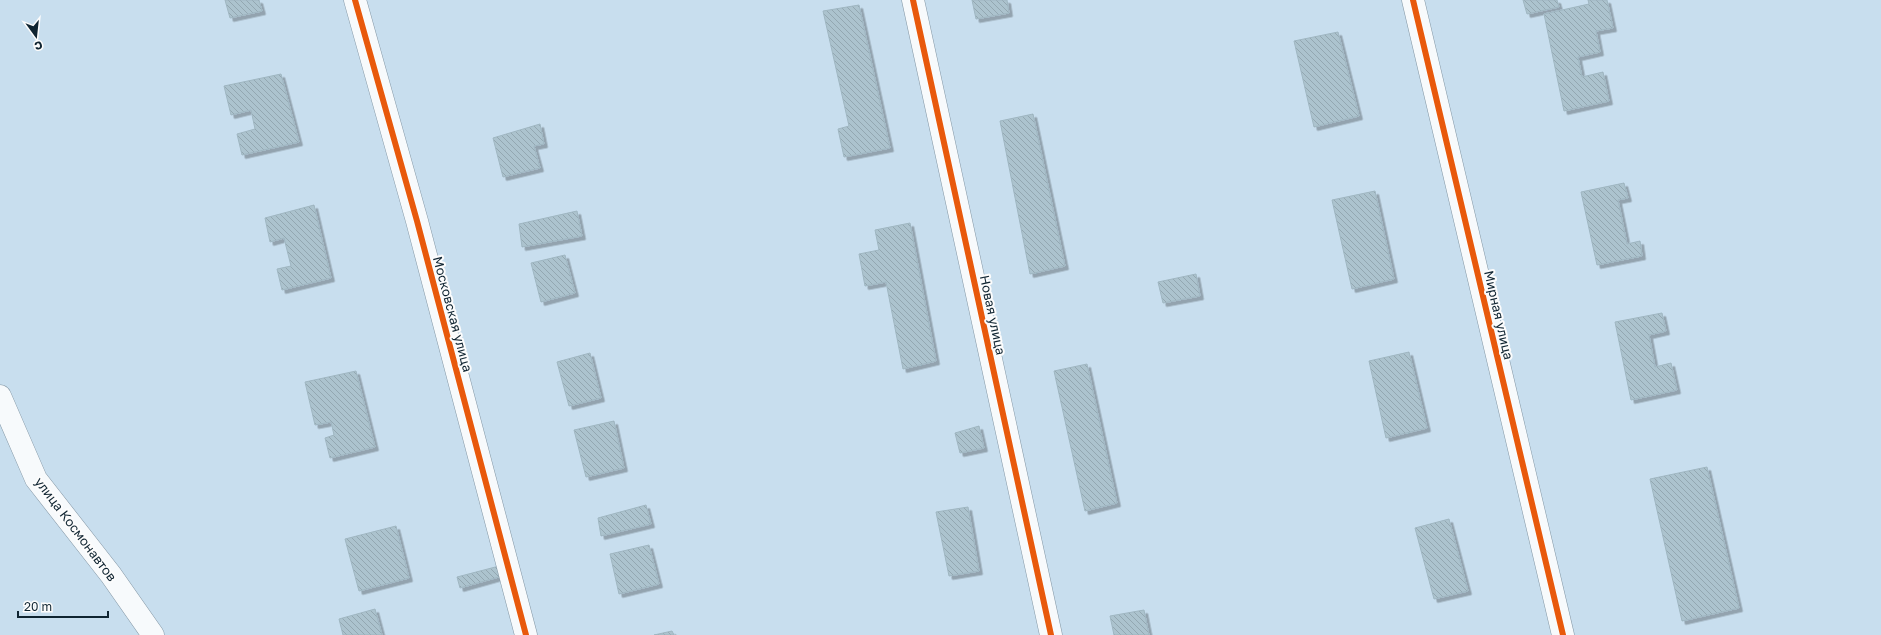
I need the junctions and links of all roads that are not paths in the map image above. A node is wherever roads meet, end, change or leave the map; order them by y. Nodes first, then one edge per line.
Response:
1 (355, 0) edge
2 (913, 0) edge
3 (1413, 0) edge
4 (0, 396) edge
5 (153, 635) edge
6 (526, 635) edge
7 (1051, 635) edge
8 (1563, 635) edge

1 - 6 street, Московская улица
2 - 7 street, Новая улица
3 - 8 street, Мирная улица
4 - 5 street, улица Космонавтов

